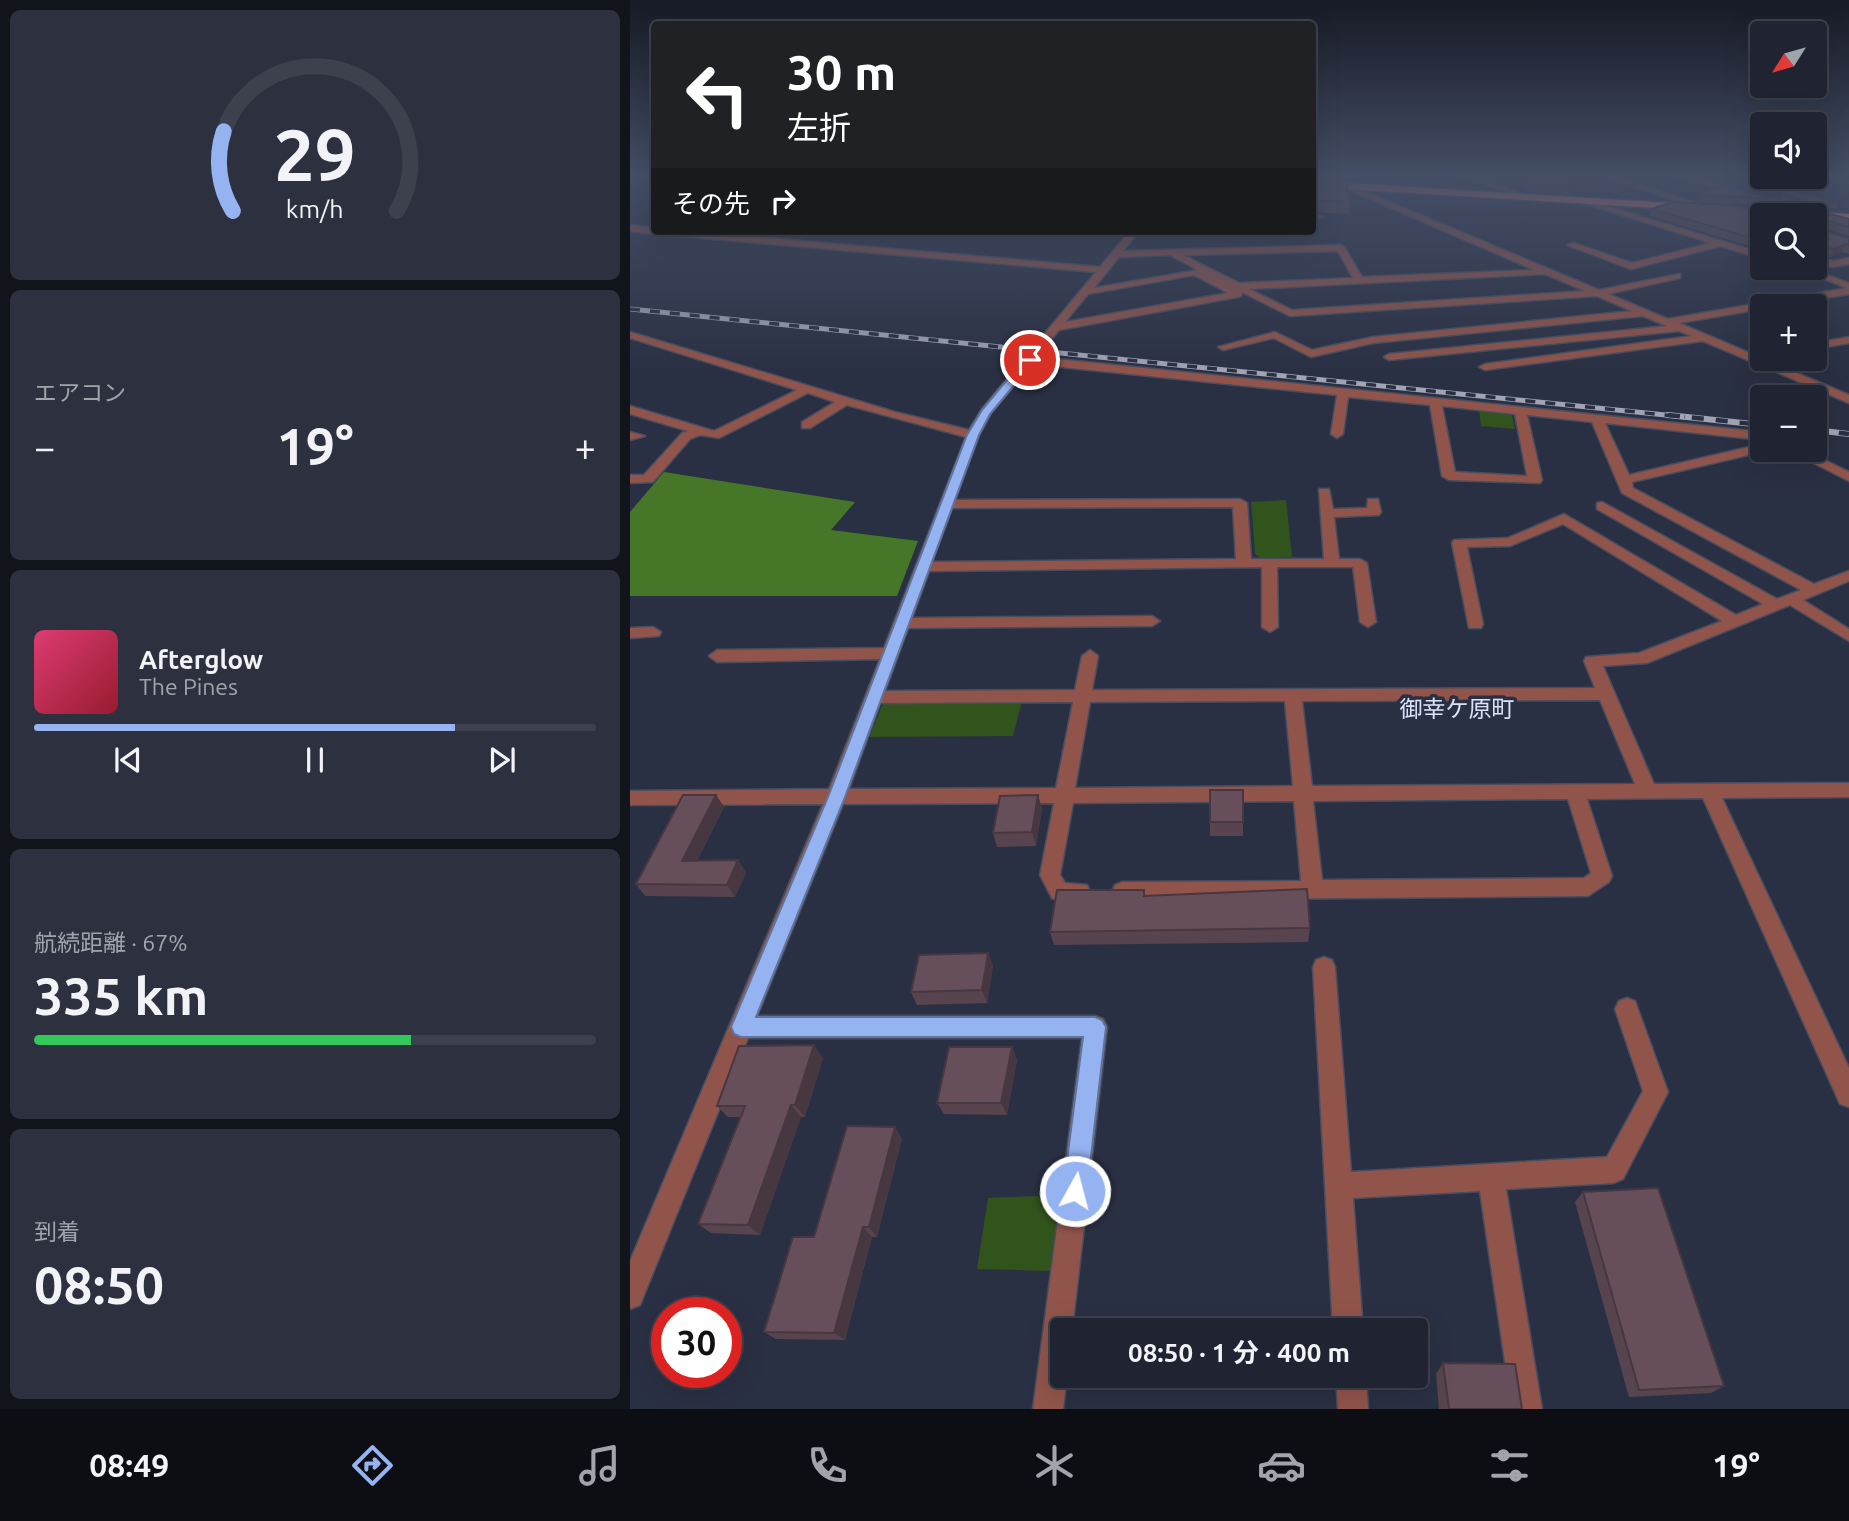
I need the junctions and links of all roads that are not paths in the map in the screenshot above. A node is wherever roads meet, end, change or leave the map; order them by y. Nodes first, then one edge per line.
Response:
1 (780, 242) edge
2 (1126, 242) edge
3 (1477, 242) edge
4 (1718, 242) edge
5 (1722, 243) junction
6 (1571, 245) dead end
7 (1750, 252) edge
8 (1172, 253) junction
9 (1116, 254) junction
10 (1849, 261) edge
11 (1827, 262) edge
12 (1103, 270) junction
13 (1549, 272) junction
14 (1676, 275) dead end
15 (1827, 278) edge
16 (1359, 280) junction
17 (1238, 286) junction
18 (1849, 286) edge
19 (1085, 292) junction
20 (1849, 292) edge
21 (1599, 293) junction
22 (1827, 296) edge
23 (1750, 308) edge
24 (1646, 313) junction
25 (1668, 322) junction
26 (1056, 327) junction
27 (1681, 328) junction
28 (630, 335) edge
29 (1704, 338) junction
30 (1849, 340) edge
31 (1827, 344) edge
32 (1223, 347) dead end
33 (1750, 354) edge
34 (1389, 357) dead end
35 (1030, 360) junction
36 (1485, 367) dead end
37 (1787, 371) edge
38 (808, 389) junction
39 (1849, 390) edge
40 (1343, 392) junction
41 (1835, 393) junction
42 (1849, 399) edge
43 (845, 401) junction
44 (1435, 402) junction
45 (630, 410) edge
46 (1520, 411) junction
47 (1597, 419) junction
48 (806, 425) dead end
49 (701, 430) junction
50 (1337, 434) dead end
51 (973, 435) junction
52 (1750, 435) edge
53 (1750, 451) edge
54 (1818, 462) edge
55 (1849, 477) edge
56 (630, 479) edge
57 (1625, 480) junction
58 (1324, 492) dead end
59 (1373, 502) dead end
60 (947, 504) junction
61 (1602, 506) dead end
62 (1326, 513) junction
63 (1244, 563) junction
64 (1269, 563) junction
65 (1332, 563) junction
66 (923, 567) junction
67 (1849, 576) edge
68 (1813, 590) junction
69 (1784, 602) junction
70 (1152, 621) dead end
71 (1368, 622) dead end
72 (1736, 622) junction
73 (902, 623) junction
74 (1475, 624) dead end
75 (1270, 627) dead end
76 (653, 632) dead end
77 (630, 634) edge
78 (1849, 636) edge
79 (891, 653) junction
80 (718, 656) dead end
81 (1090, 656) dead end
82 (1606, 694) junction
83 (1293, 695) junction
84 (1083, 696) junction
85 (874, 697) junction
86 (1849, 790) edge
87 (1648, 791) junction
88 (1709, 791) junction
89 (1575, 792) junction
90 (1300, 794) junction
91 (1064, 795) junction
92 (836, 797) junction
93 (630, 798) edge
94 (1312, 887) junction
95 (1324, 967) dead end
96 (1627, 1009) dead end
97 (741, 1027) junction
98 (1849, 1095) edge
99 (1491, 1178) junction
100 (1339, 1186) junction
101 (630, 1295) edge
102 (1347, 1318) edge
103 (1352, 1388) edge
104 (1048, 1409) edge
105 (1353, 1409) edge
106 (1527, 1409) edge

1 - 12 street
2 - 9 street
3 - 13 street
4 - 5 street
5 - 6 street
5 - 7 street
8 - 9 street
8 - 16 street
8 - 17 street
9 - 12 street
10 - 11 street
12 - 19 street
13 - 16 street
13 - 21 street
14 - 21 street
15 - 18 street
16 - 17 street
17 - 21 street
19 - 26 street
19 - 26 street
20 - 22 street
21 - 24 street
23 - 25 street
24 - 25 street
24 - 32 street
25 - 27 street
26 - 35 street
27 - 29 street
27 - 34 street
28 - 38 street
29 - 33 street
29 - 36 street
30 - 31 street
35 - 40 street
35 - 51 street
37 - 41 street
38 - 43 street
38 - 49 street
39 - 41 street
40 - 44 street
40 - 50 street
41 - 42 street
43 - 48 street
43 - 51 street
44 - 46 street
44 - 46 street
45 - 49 street
46 - 47 street
47 - 52 street
47 - 57 street
49 - 56 street
51 - 60 street
53 - 57 street
54 - 55 street
57 - 68 street
58 - 62 street
59 - 62 street
60 - 63 street
60 - 66 street
61 - 69 street
62 - 65 street
63 - 64 street
63 - 66 street
64 - 65 street
64 - 75 street
65 - 71 street
66 - 73 street
67 - 68 street
68 - 69 street
69 - 72 street
69 - 78 street
70 - 73 street
72 - 74 street
72 - 82 street
73 - 79 street
76 - 77 street
79 - 80 street
79 - 85 street
81 - 84 street
82 - 83 street
82 - 87 street
83 - 84 street
83 - 90 street
84 - 85 street
84 - 91 street
85 - 92 street
86 - 88 street
87 - 88 street
87 - 89 street
88 - 98 street
89 - 90 street
89 - 94 street
90 - 91 street
90 - 94 street
91 - 92 street
91 - 94 street
92 - 93 street
92 - 97 street
95 - 100 street
96 - 99 street
97 - 101 street
97 - 104 street
99 - 100 street
99 - 106 street
100 - 102 street
103 - 105 street

